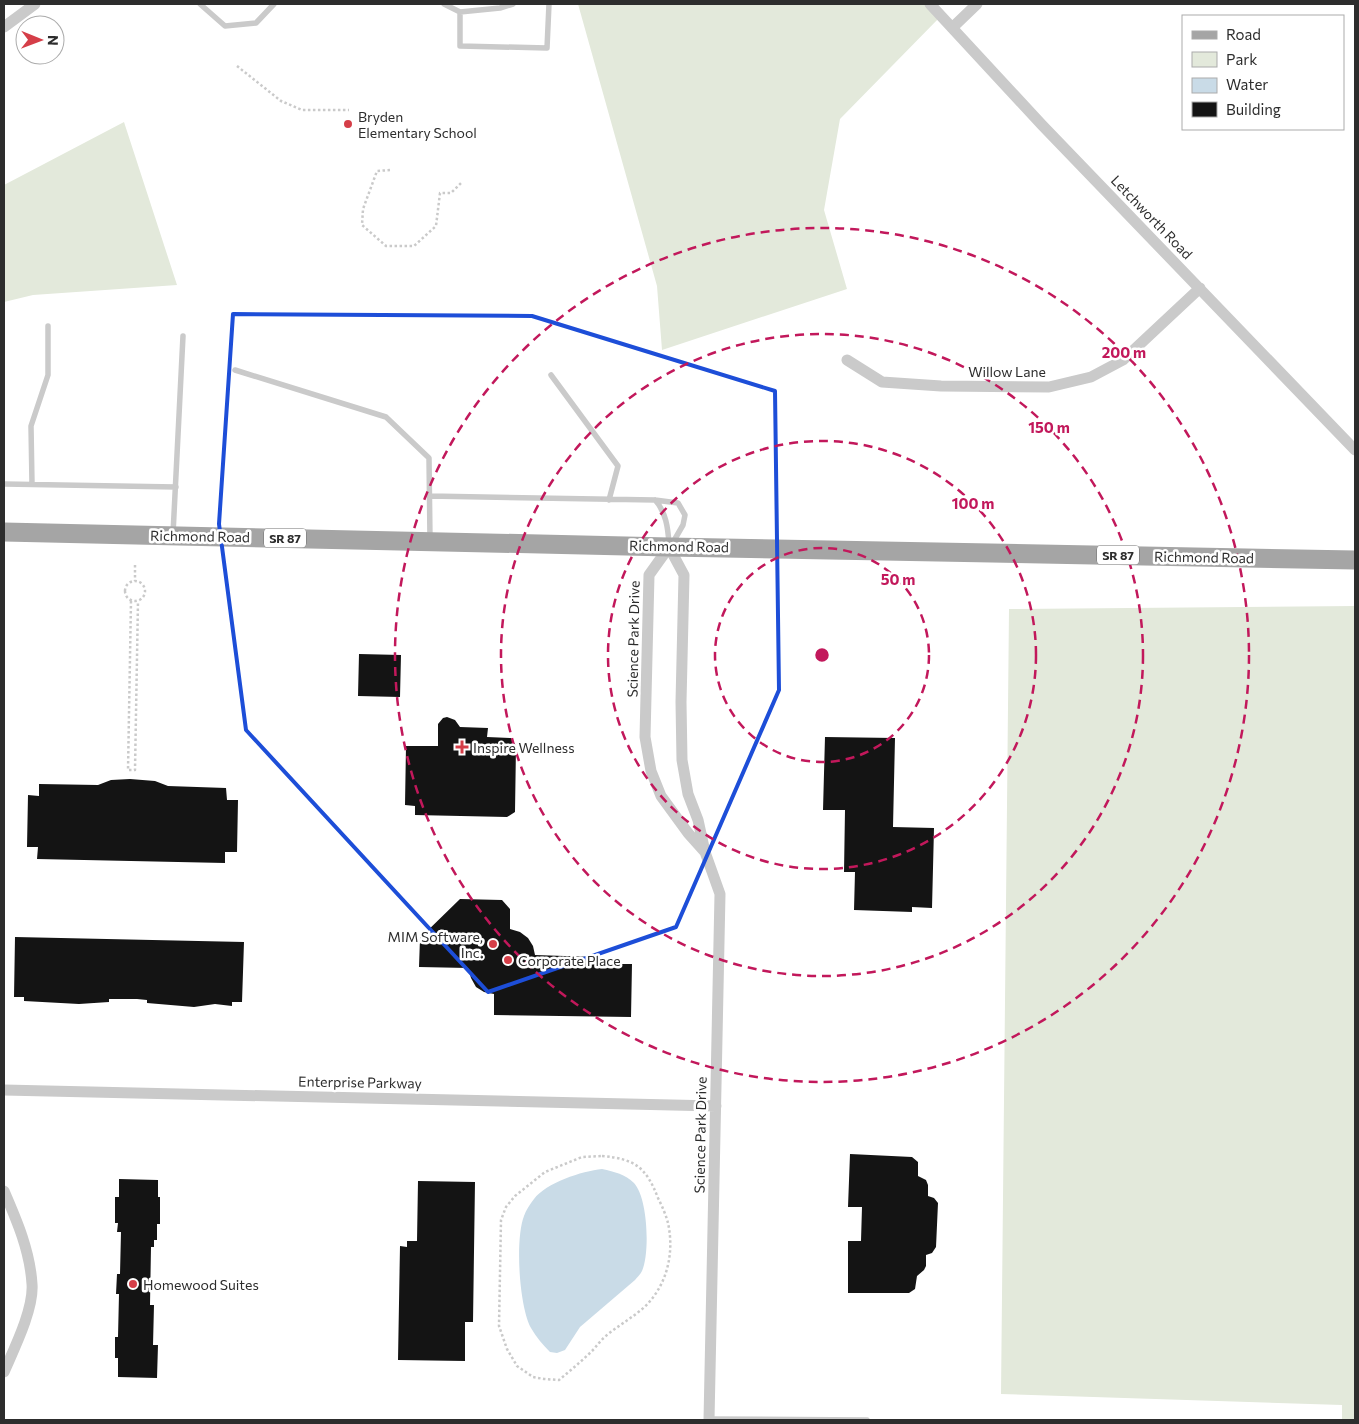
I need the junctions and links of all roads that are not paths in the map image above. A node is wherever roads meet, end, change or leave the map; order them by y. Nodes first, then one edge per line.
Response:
1 (35, 4) edge
2 (200, 4) edge
3 (274, 4) edge
4 (444, 4) edge
5 (512, 4) edge
6 (549, 4) edge
7 (930, 4) edge
8 (977, 4) edge
9 (499, 6) edge
10 (460, 12) junction
11 (4, 27) edge
12 (952, 28) junction
13 (1200, 288) junction
14 (48, 326) dead end
15 (183, 336) dead end
16 (847, 360) dead end
17 (236, 370) dead end
18 (551, 375) dead end
19 (1355, 450) edge
20 (4, 484) edge
21 (32, 484) junction
22 (176, 487) junction
23 (429, 496) junction
24 (609, 500) junction
25 (655, 500) junction
26 (4, 532) edge
27 (173, 536) junction
28 (430, 541) junction
29 (669, 547) junction
30 (1355, 560) edge
31 (705, 852) junction
32 (4, 1090) edge
33 (716, 1106) junction
34 (4, 1191) edge
35 (4, 1372) edge
36 (709, 1420) edge
37 (867, 1420) edge

1 - 11 street
2 - 3 lane
4 - 10 lane
5 - 9 lane
6 - 10 lane
7 - 12 street, Letchworth Road
8 - 12 street
9 - 10 lane
12 - 13 street, Letchworth Road
13 - 16 street, Willow Lane
13 - 19 street, Letchworth Road
14 - 21 lane
15 - 22 lane
17 - 23 lane
18 - 24 lane
20 - 21 lane
21 - 22 lane
22 - 27 lane
23 - 24 lane
23 - 28 lane
24 - 25 lane
25 - 29 lane
25 - 29 lane
26 - 27 main road, Richmond Road / SR 87
27 - 28 main road, Richmond Road / SR 87
28 - 29 main road, Richmond Road / SR 87
29 - 30 main road, Richmond Road / SR 87
29 - 31 street, Science Park Drive
29 - 31 street, Science Park Drive
31 - 33 street, Science Park Drive
32 - 33 street, Enterprise Parkway
33 - 36 street, Science Park Drive
34 - 35 street
36 - 37 lane

